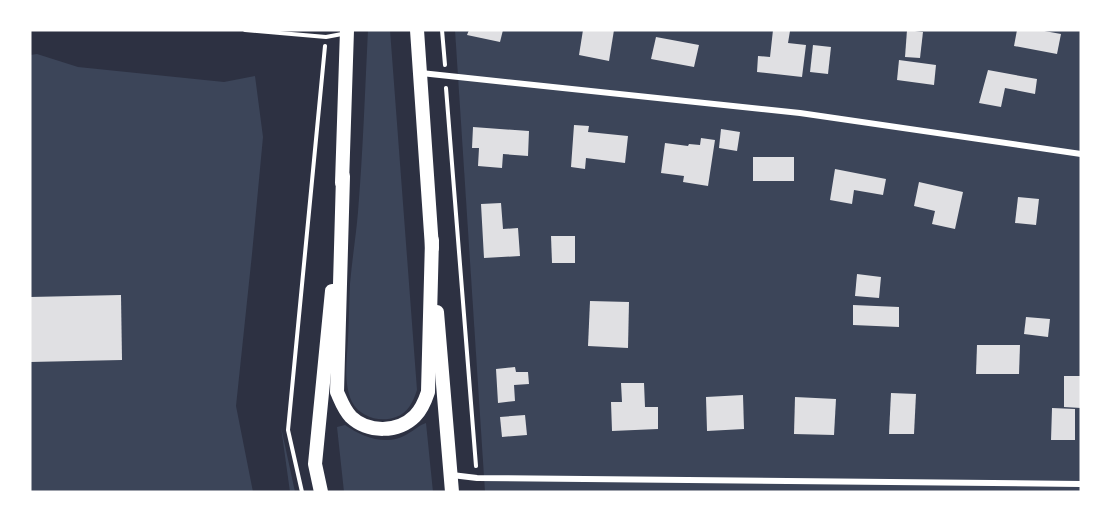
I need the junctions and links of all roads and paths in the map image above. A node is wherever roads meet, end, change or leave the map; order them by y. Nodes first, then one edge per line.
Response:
1 (245, 30) edge
2 (417, 30) edge
3 (442, 30) edge
4 (347, 32) edge
5 (326, 37) junction
6 (420, 73) junction
7 (445, 74) junction
8 (1081, 154) edge
9 (343, 176) junction
10 (432, 240) junction
11 (450, 475) junction
12 (477, 478) junction
13 (1081, 484) edge
14 (302, 492) edge
15 (321, 492) edge
16 (452, 492) edge

1 - 5 lane
2 - 6 main road
3 - 7 path
4 - 5 lane
4 - 9 main road
5 - 14 path
6 - 7 street
6 - 10 main road
7 - 8 street
7 - 12 path
9 - 10 main road
9 - 15 main road
10 - 11 main road
11 - 12 street
11 - 16 main road
12 - 13 street

